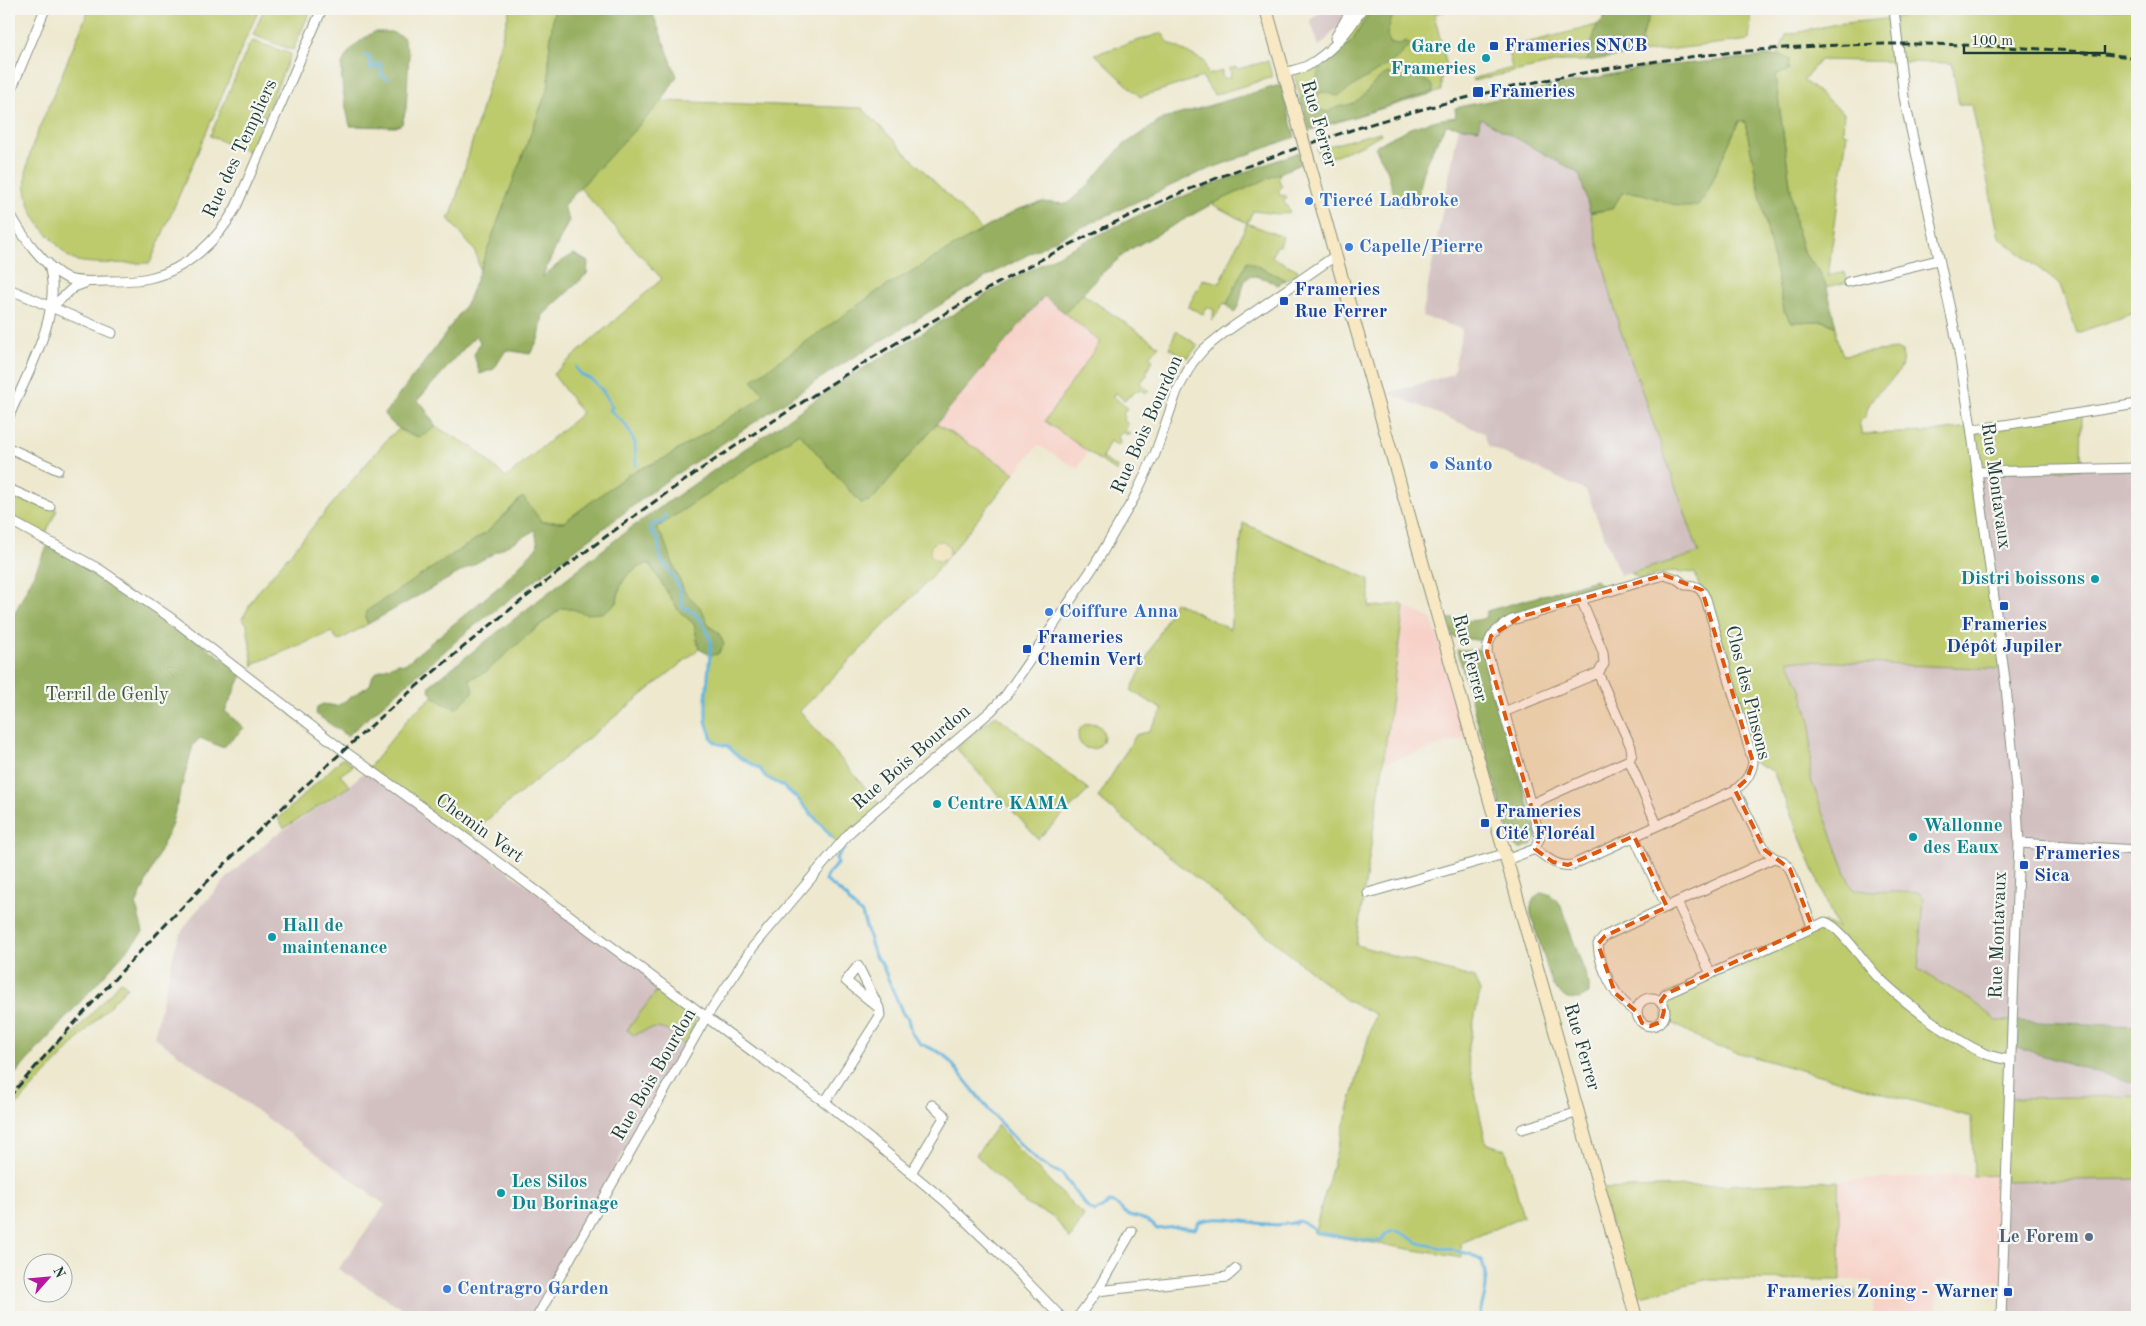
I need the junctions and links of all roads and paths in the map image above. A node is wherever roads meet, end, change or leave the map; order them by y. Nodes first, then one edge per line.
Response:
1 (45, 9) edge
2 (322, 9) edge
3 (1266, 9) edge
4 (1352, 9) edge
5 (1362, 9) edge
6 (1894, 9) edge
7 (1327, 50) junction
8 (1284, 73) junction
9 (9, 95) edge
10 (9, 211) edge
11 (1335, 256) junction
12 (1938, 260) junction
13 (47, 262) junction
14 (93, 281) junction
15 (1848, 282) dead end
16 (9, 289) edge
17 (52, 308) junction
18 (112, 333) dead end
19 (2137, 404) edge
20 (9, 416) edge
21 (1972, 430) junction
22 (9, 448) edge
23 (2137, 468) edge
24 (58, 470) dead end
25 (1977, 472) junction
26 (9, 489) edge
27 (50, 507) dead end
28 (9, 520) edge
29 (1581, 599) junction
30 (1598, 673) junction
31 (1504, 712) junction
32 (1629, 760) junction
33 (1734, 790) junction
34 (1531, 804) junction
35 (1657, 825) junction
36 (1634, 836) junction
37 (2019, 843) junction
38 (1535, 849) junction
39 (2137, 850) edge
40 (1505, 857) junction
41 (1774, 858) junction
42 (1368, 893) dead end
43 (1677, 902) junction
44 (1667, 907) junction
45 (1812, 926) junction
46 (1711, 974) junction
47 (1660, 1002) junction
48 (879, 1008) dead end
49 (1637, 1012) junction
50 (706, 1017) junction
51 (2010, 1060) junction
52 (825, 1102) junction
53 (932, 1105) dead end
54 (1579, 1112) junction
55 (1522, 1129) dead end
56 (911, 1172) junction
57 (1132, 1231) dead end
58 (1236, 1269) dead end
59 (1097, 1290) junction
60 (537, 1317) edge
61 (1061, 1317) edge
62 (1078, 1317) edge
63 (1636, 1317) edge
64 (2001, 1317) edge

1 - 9 street
2 - 14 street, Rue des Templiers
3 - 8 main road, Rue Ferrer
4 - 7 street
5 - 7 street
6 - 12 street, Rue Montavaux
7 - 8 street
8 - 11 main road, Rue Ferrer, bridge
10 - 13 street
11 - 40 main road, Rue Ferrer
11 - 50 street, Rue Bois Bourdon
12 - 15 street
12 - 21 street, Rue Montavaux
13 - 14 street, Rue des Templiers
13 - 17 street
14 - 17 street
16 - 17 street
17 - 18 street
17 - 20 street
19 - 21 street
21 - 25 street, Rue Montavaux
22 - 24 street
23 - 25 street
25 - 37 street, Rue Montavaux
26 - 27 street
28 - 50 street, Chemin Vert
29 - 30 street
29 - 31 street
29 - 33 street, Clos des Pinsons
30 - 31 street
30 - 32 street
31 - 34 street
32 - 34 street
32 - 35 street
33 - 35 street, Clos des Pinsons
33 - 41 street
34 - 38 street
35 - 36 street, Clos des Pinsons
36 - 38 street, Clos des Pinsons
36 - 44 street
37 - 39 street
37 - 51 street, Rue Montavaux
38 - 40 street
40 - 42 street
40 - 54 main road, Rue Ferrer
41 - 43 street
41 - 45 street
43 - 44 street
43 - 46 street
44 - 49 street
45 - 46 street
45 - 51 street
46 - 47 street
47 - 49 street
47 - 49 street
48 - 52 street
50 - 52 street, Chemin Vert
50 - 60 street, Rue Bois Bourdon
51 - 64 street, Rue Montavaux
52 - 56 street, Chemin Vert
53 - 56 street
54 - 55 street
54 - 63 main road, Rue Ferrer
56 - 61 street, Chemin Vert
57 - 59 street
58 - 59 street
59 - 62 street

